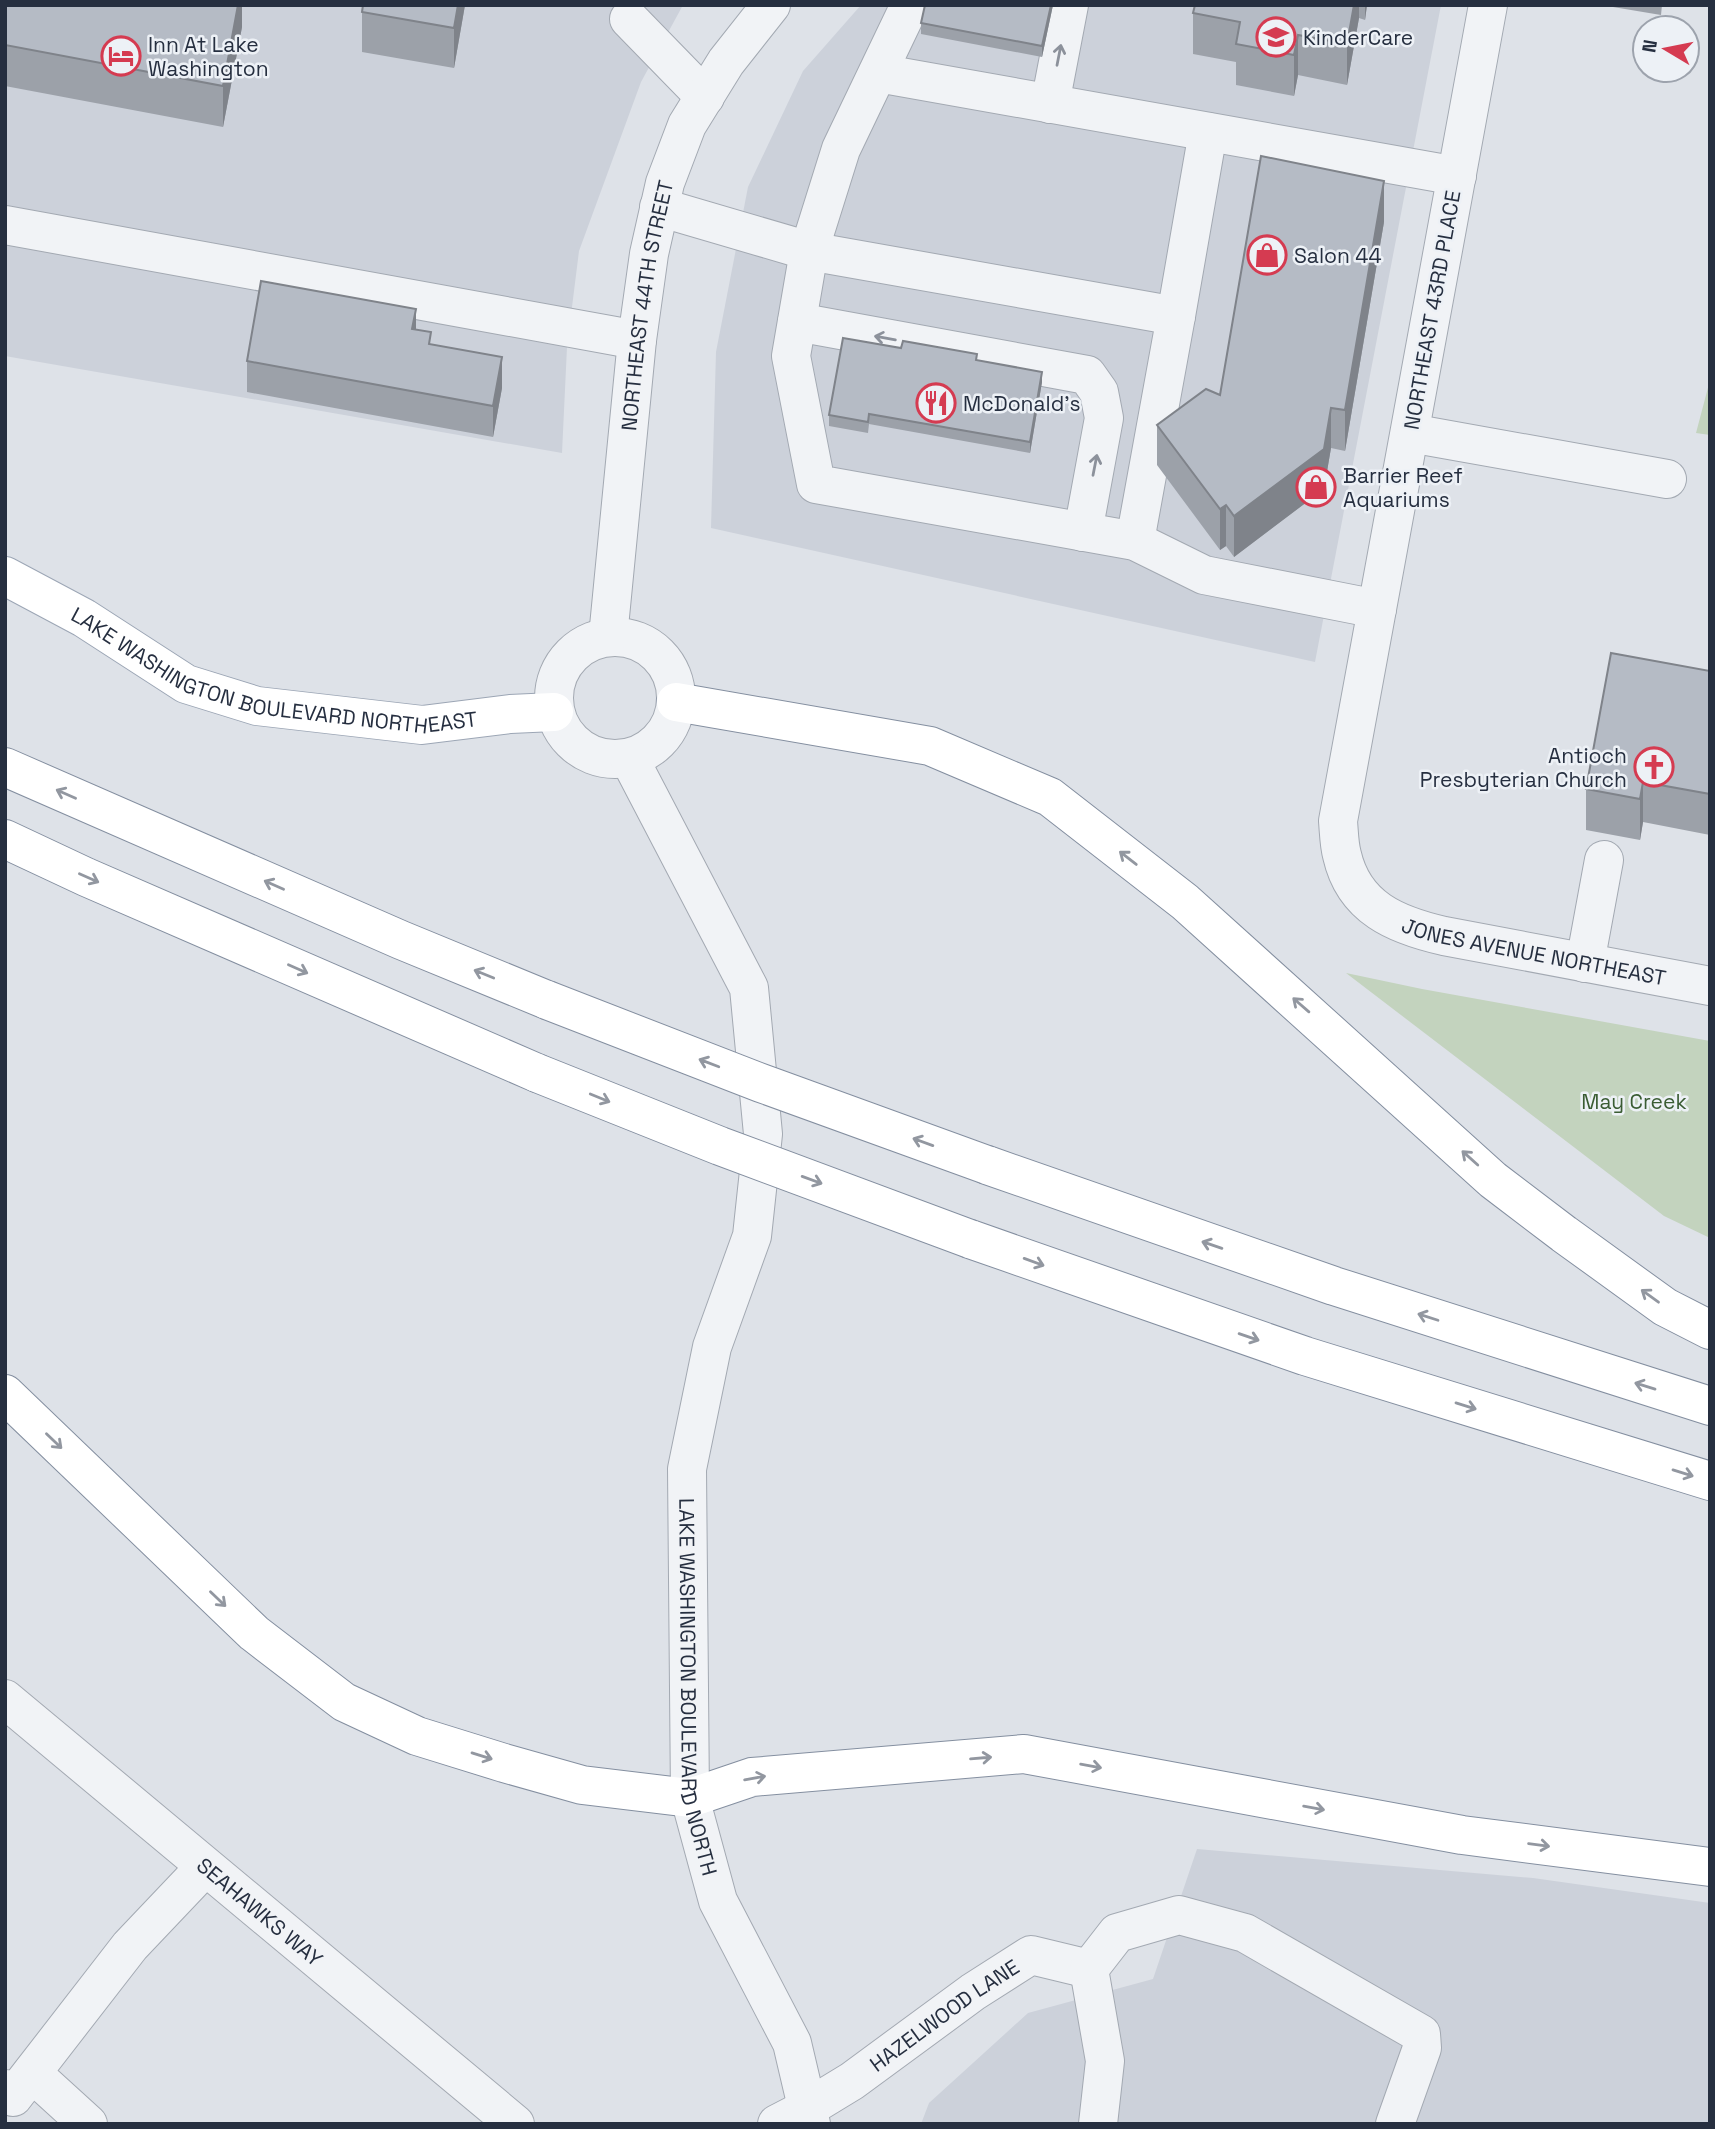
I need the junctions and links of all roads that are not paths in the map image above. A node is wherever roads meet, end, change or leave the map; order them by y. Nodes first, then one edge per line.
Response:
1 (771, 5) edge
2 (910, 5) edge
3 (1069, 5) edge
4 (1489, 5) edge
5 (629, 19) dead end
6 (878, 73) junction
7 (705, 97) junction
8 (1049, 104) junction
9 (1208, 132) junction
10 (1457, 176) junction
11 (659, 207) junction
12 (5, 225) edge
13 (809, 251) junction
14 (1176, 316) junction
15 (797, 322) junction
16 (637, 340) junction
17 (1410, 433) junction
18 (1667, 479) dead end
19 (1083, 532) junction
20 (1135, 541) junction
21 (5, 576) edge
22 (1377, 610) junction
23 (608, 636) junction
24 (677, 702) junction
25 (554, 712) junction
26 (629, 758) junction
27 (5, 766) edge
28 (5, 839) edge
29 (1604, 860) dead end
30 (1366, 899) joint
31 (1585, 963) junction
32 (1710, 986) edge
33 (1710, 1330) edge
34 (5, 1394) edge
35 (1710, 1406) edge
36 (1710, 1481) edge
37 (5, 1699) edge
38 (690, 1798) junction
39 (205, 1867) junction
40 (1710, 1867) edge
41 (1089, 1969) junction
42 (18, 2081) edge
43 (798, 2119) edge
44 (88, 2124) edge
45 (514, 2124) edge
46 (1098, 2124) edge
47 (1395, 2124) edge

1 - 7 street, NORTHEAST 44TH STREET
2 - 6 street
8 -> 3 street
4 - 10 street, NORTHEAST 43RD PLACE
5 - 7 street
6 - 8 street
6 - 13 street
7 - 11 street, NORTHEAST 44TH STREET
8 - 9 street
9 - 10 street
9 - 14 street
10 - 17 street, NORTHEAST 43RD PLACE
11 - 13 street
11 - 16 street, NORTHEAST 44TH STREET
12 - 16 street
13 - 14 street
13 - 15 street
14 - 20 street
15 - 19 street
19 -> 15 street
16 - 23 street, NORTHEAST 44TH STREET
17 - 18 street
17 - 22 street, NORTHEAST 43RD PLACE
19 - 20 street
20 - 22 street
21 - 25 main road, LAKE WASHINGTON BOULEVARD NORTHEAST
22 - 30 street, NORTHEAST 43RD PLACE
23 - 24 street
23 - 25 street
24 - 26 street
33 -> 24 main road
25 - 26 street
26 - 38 street, LAKE WASHINGTON BOULEVARD NORTH
35 -> 27 main road, bridge
28 -> 36 main road, bridge
29 - 31 street
30 - 31 street, JONES AVENUE NORTHEAST
31 - 32 street, JONES AVENUE NORTHEAST
34 -> 38 main road
37 - 39 street, SEAHAWKS WAY
38 -> 40 main road
38 - 43 street, LAKE WASHINGTON BOULEVARD NORTH
39 - 42 street
39 - 45 street, SEAHAWKS WAY
41 - 43 street, HAZELWOOD LANE
41 - 46 street
41 - 47 street
42 - 44 street

